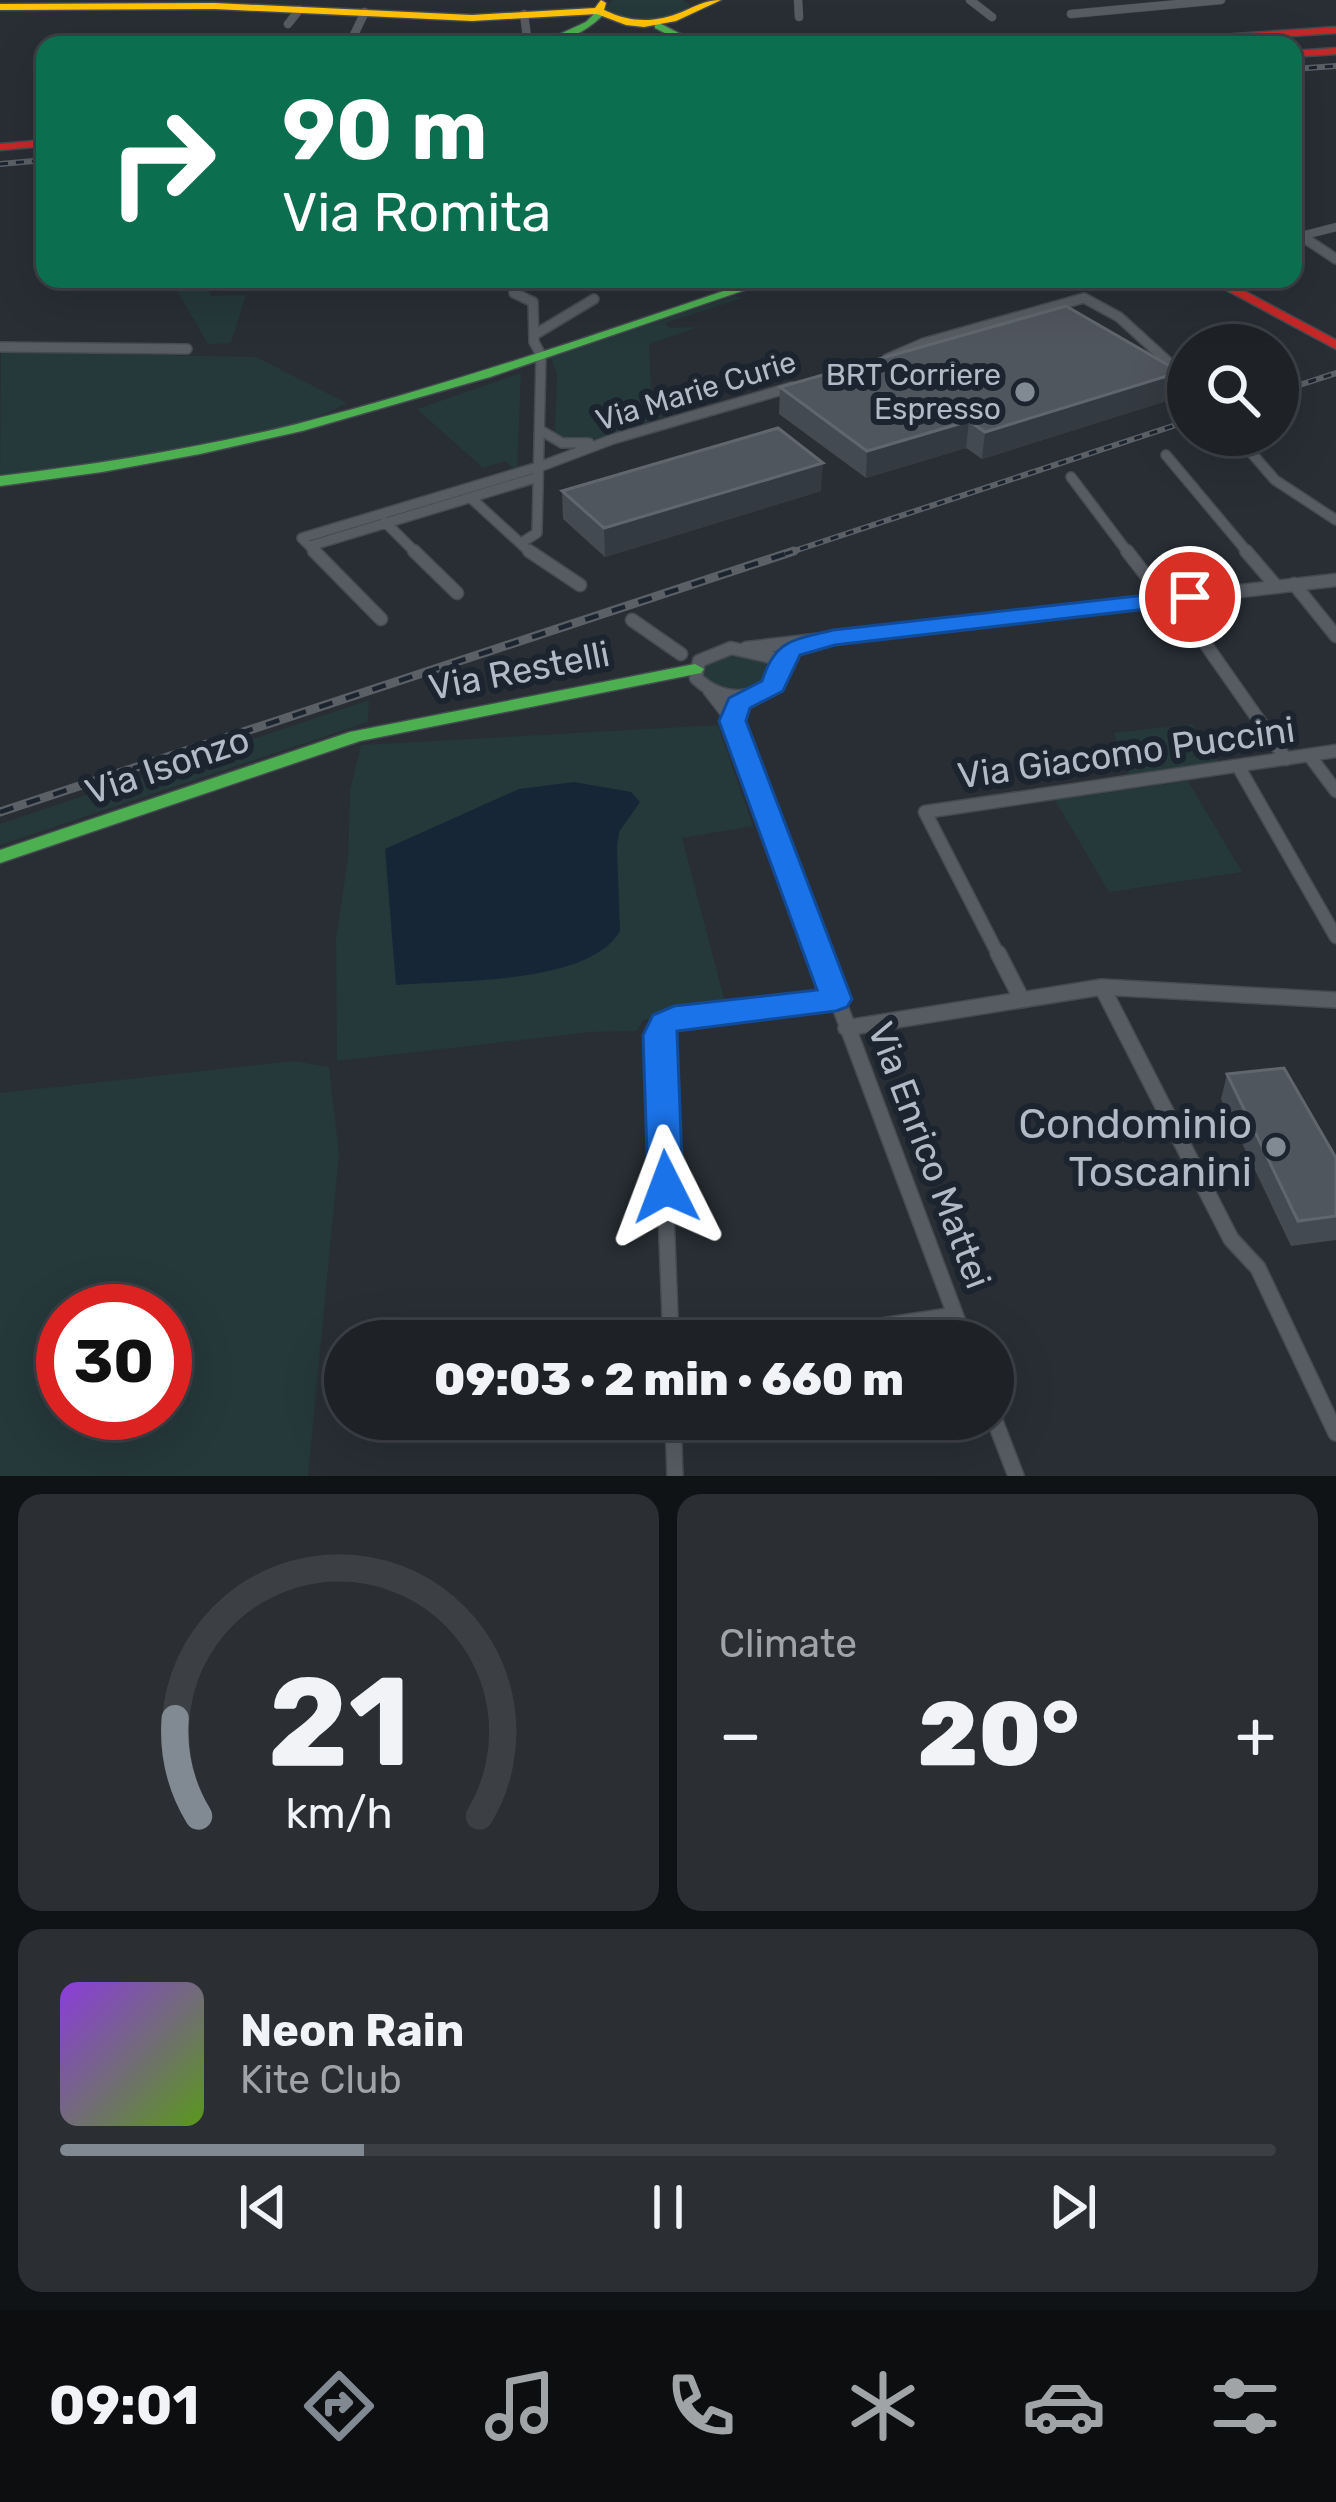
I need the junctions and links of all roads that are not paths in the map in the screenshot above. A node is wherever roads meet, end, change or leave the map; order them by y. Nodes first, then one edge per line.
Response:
1 (716, 0) edge
2 (798, 0) edge
3 (970, 0) edge
4 (1127, 0) edge
5 (1221, 0) edge
6 (157, 2) edge
7 (215, 3) edge
8 (693, 4) edge
9 (601, 7) edge
10 (1139, 8) junction
11 (3, 10) edge
12 (365, 12) junction
13 (524, 14) junction
14 (1071, 14) dead end
15 (799, 17) dead end
16 (992, 17) dead end
17 (630, 22) junction
18 (678, 27) junction
19 (1336, 30) edge
20 (569, 34) junction
21 (353, 36) edge
22 (527, 36) edge
23 (564, 36) edge
24 (688, 36) edge
25 (1250, 36) edge
26 (1336, 47) edge
27 (1302, 49) edge
28 (36, 141) edge
29 (0, 143) edge
30 (1336, 227) edge
31 (1302, 232) edge
32 (1302, 236) edge
33 (1316, 246) junction
34 (1302, 248) edge
35 (1336, 259) edge
36 (744, 288) edge
37 (1229, 288) edge
38 (514, 293) dead end
39 (594, 299) dead end
40 (534, 335) junction
41 (1336, 345) edge
42 (0, 347) edge
43 (187, 349) dead end
44 (541, 355) junction
45 (1167, 361) edge
46 (868, 364) edge
47 (800, 385) edge
48 (540, 430) junction
49 (613, 439) junction
50 (572, 445) junction
51 (1166, 455) dead end
52 (1254, 456) edge
53 (537, 467) junction
54 (1071, 476) dead end
55 (0, 482) edge
56 (471, 494) junction
57 (382, 519) junction
58 (1336, 520) edge
59 (521, 543) junction
60 (1336, 580) edge
61 (1294, 584) junction
62 (580, 585) dead end
63 (1276, 586) junction
64 (457, 593) dead end
65 (1169, 600) junction
66 (381, 619) dead end
67 (632, 620) dead end
68 (1336, 636) edge
69 (833, 638) junction
70 (746, 649) junction
71 (695, 659) junction
72 (780, 671) junction
73 (709, 690) junction
74 (754, 695) junction
75 (733, 721) junction
76 (356, 736) joint
77 (1336, 751) edge
78 (1310, 755) junction
79 (1286, 759) junction
80 (1238, 766) junction
81 (1336, 791) edge
82 (0, 857) edge
83 (1336, 937) edge
84 (1102, 987) junction
85 (1021, 998) junction
86 (836, 999) junction
87 (1334, 1004) edge
88 (846, 1028) junction
89 (955, 1315) junction
90 (670, 1320) edge
91 (922, 1320) edge
92 (957, 1320) edge
93 (1336, 1433) edge
94 (674, 1440) edge
95 (1002, 1440) edge
96 (675, 1476) edge
97 (1016, 1476) edge

1 - 8 main road
2 - 15 street
3 - 16 street
4 - 10 street
5 - 10 street
6 - 7 main road
6 - 11 main road
7 - 12 main road
8 - 18 main road
9 - 13 main road
9 - 17 main road
9 - 20 main road
10 - 14 street
12 - 13 main road
12 - 21 street
13 - 22 street
17 - 18 main road
17 - 20 main road
18 - 24 main road
19 - 25 main road
20 - 23 main road
26 - 27 main road
28 - 29 main road
30 - 31 street
32 - 33 street
33 - 34 street
33 - 35 street
36 - 44 main road
37 - 41 main road
38 - 40 street
39 - 40 street
40 - 44 street
42 - 43 street
44 - 48 street
44 - 55 main road
45 - 46 street
47 - 49 street, Via Marie Curie
48 - 50 street
48 - 53 street
49 - 50 street
49 - 53 street, Via Marie Curie
50 - 53 street
51 - 63 street
52 - 58 street
53 - 56 street
53 - 59 street
54 - 65 street
56 - 57 street
56 - 59 street
57 - 64 street
57 - 66 street
59 - 62 street
60 - 61 street
61 - 63 street
61 - 68 street
63 - 65 street
65 - 69 street
65 - 79 street
67 - 71 street
69 - 70 street
69 - 72 street
70 - 71 street
70 - 72 street
71 - 73 street, Via Enrico Mattei
71 - 76 main road, Via Restelli
72 - 74 street
73 - 74 street
73 - 75 street, Via Enrico Mattei
74 - 75 street
75 - 86 street, Via Enrico Mattei
76 - 82 main road, Via Isonzo
77 - 78 street, Via Giacomo Puccini
78 - 79 street, Via Giacomo Puccini
78 - 81 street
79 - 80 street, Via Giacomo Puccini
80 - 83 street
80 - 85 street, Via Giacomo Puccini
84 - 85 street
84 - 87 street
84 - 93 street
85 - 88 street
86 - 88 street, Via Enrico Mattei
86 - 90 street
88 - 89 street, Via Enrico Mattei
89 - 91 street
89 - 92 street, Via Enrico Mattei
94 - 96 street
95 - 97 street

